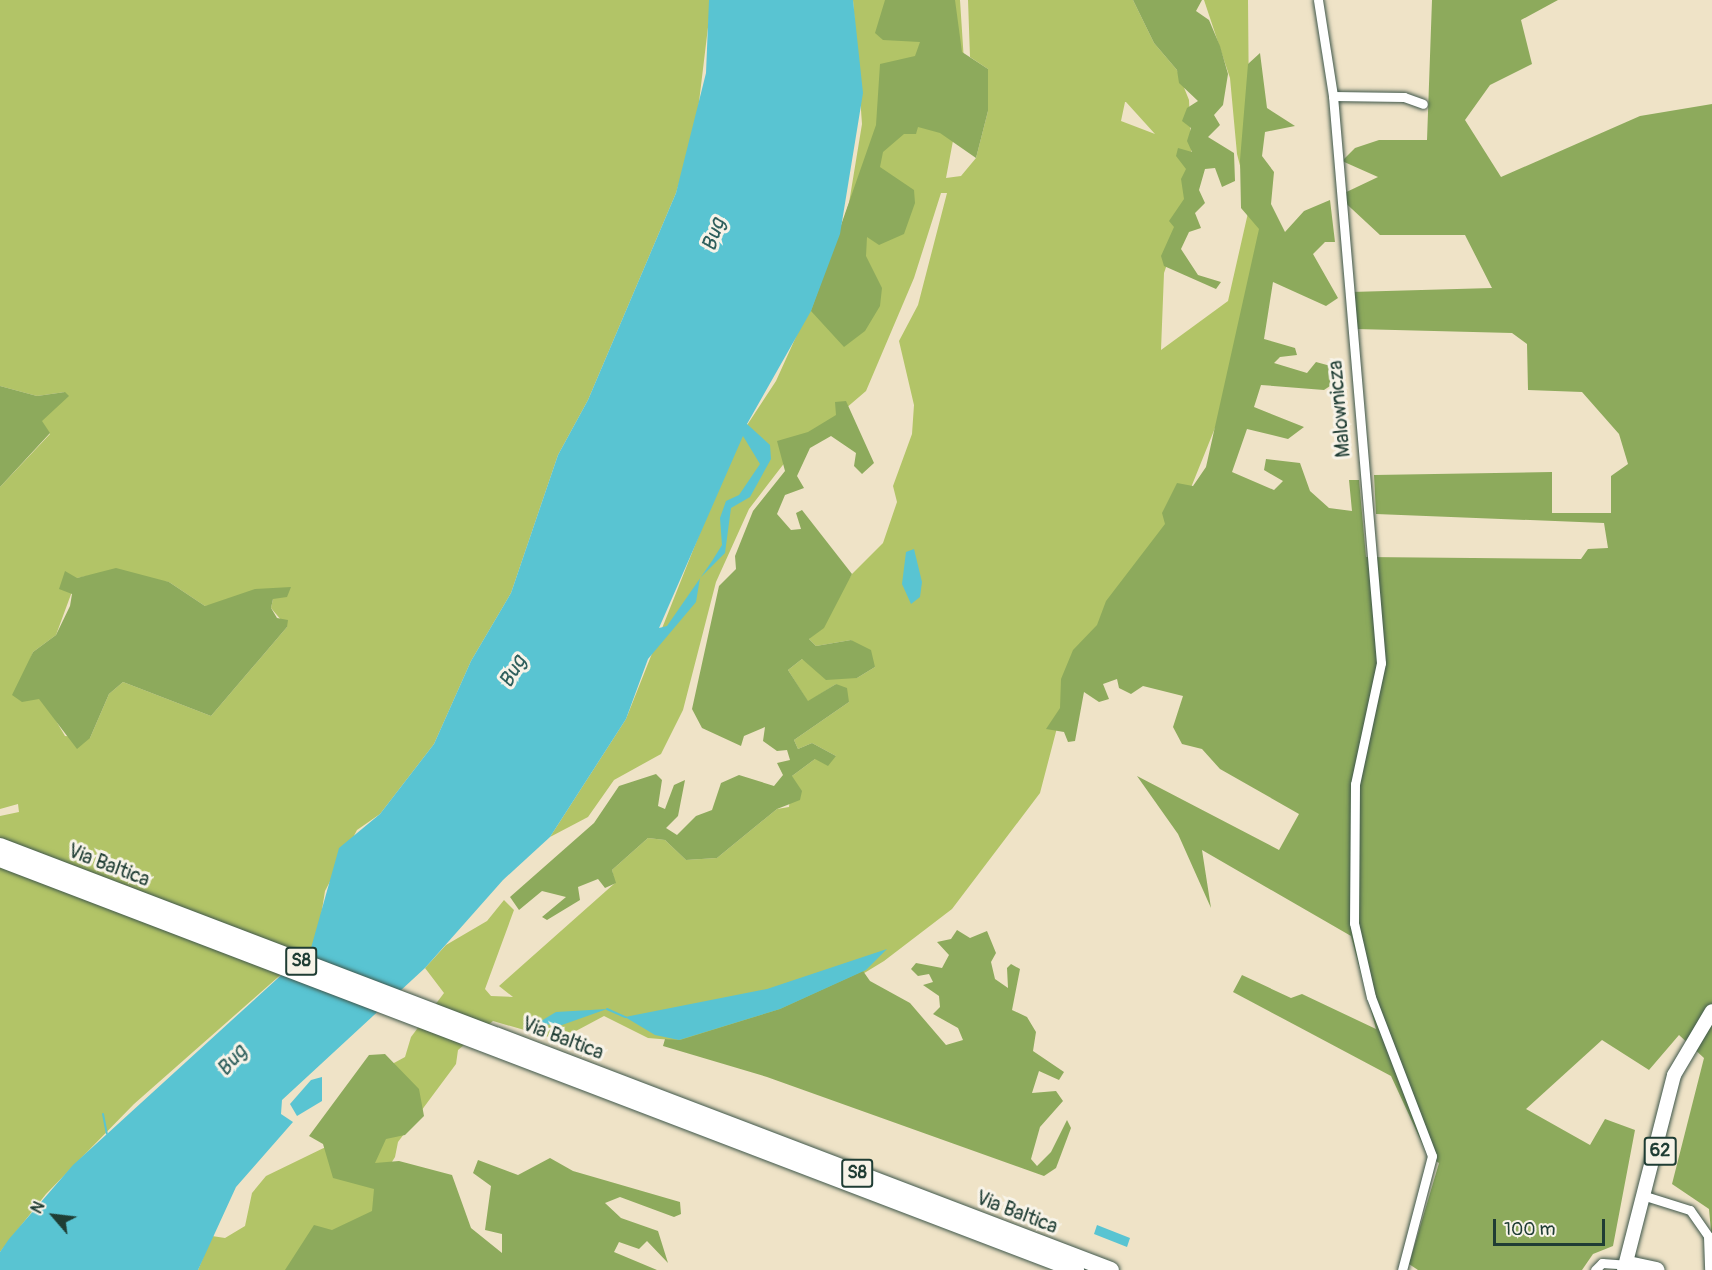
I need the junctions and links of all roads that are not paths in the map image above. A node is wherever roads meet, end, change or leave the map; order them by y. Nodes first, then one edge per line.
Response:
1 (1318, 0) edge
2 (1333, 96) junction
3 (1424, 104) dead end
4 (0, 846) edge
5 (0, 859) edge
6 (1712, 1011) edge
7 (601, 1082) junction
8 (1646, 1196) junction
9 (1630, 1268) edge
10 (1076, 1270) edge
11 (1111, 1270) edge
12 (1402, 1270) edge
13 (1595, 1270) edge
14 (1656, 1270) edge
15 (1709, 1270) edge

1 - 2 street, Malownicza
2 - 3 street
2 - 12 street, Malownicza
4 - 7 highway, Via Baltica / S8
5 - 7 highway, Via Baltica / S8
6 - 8 main road, 62
7 - 10 highway, Via Baltica / S8
7 - 11 highway, Via Baltica / S8
8 - 9 main road, 62
8 - 15 street
9 - 13 street
9 - 14 highway

